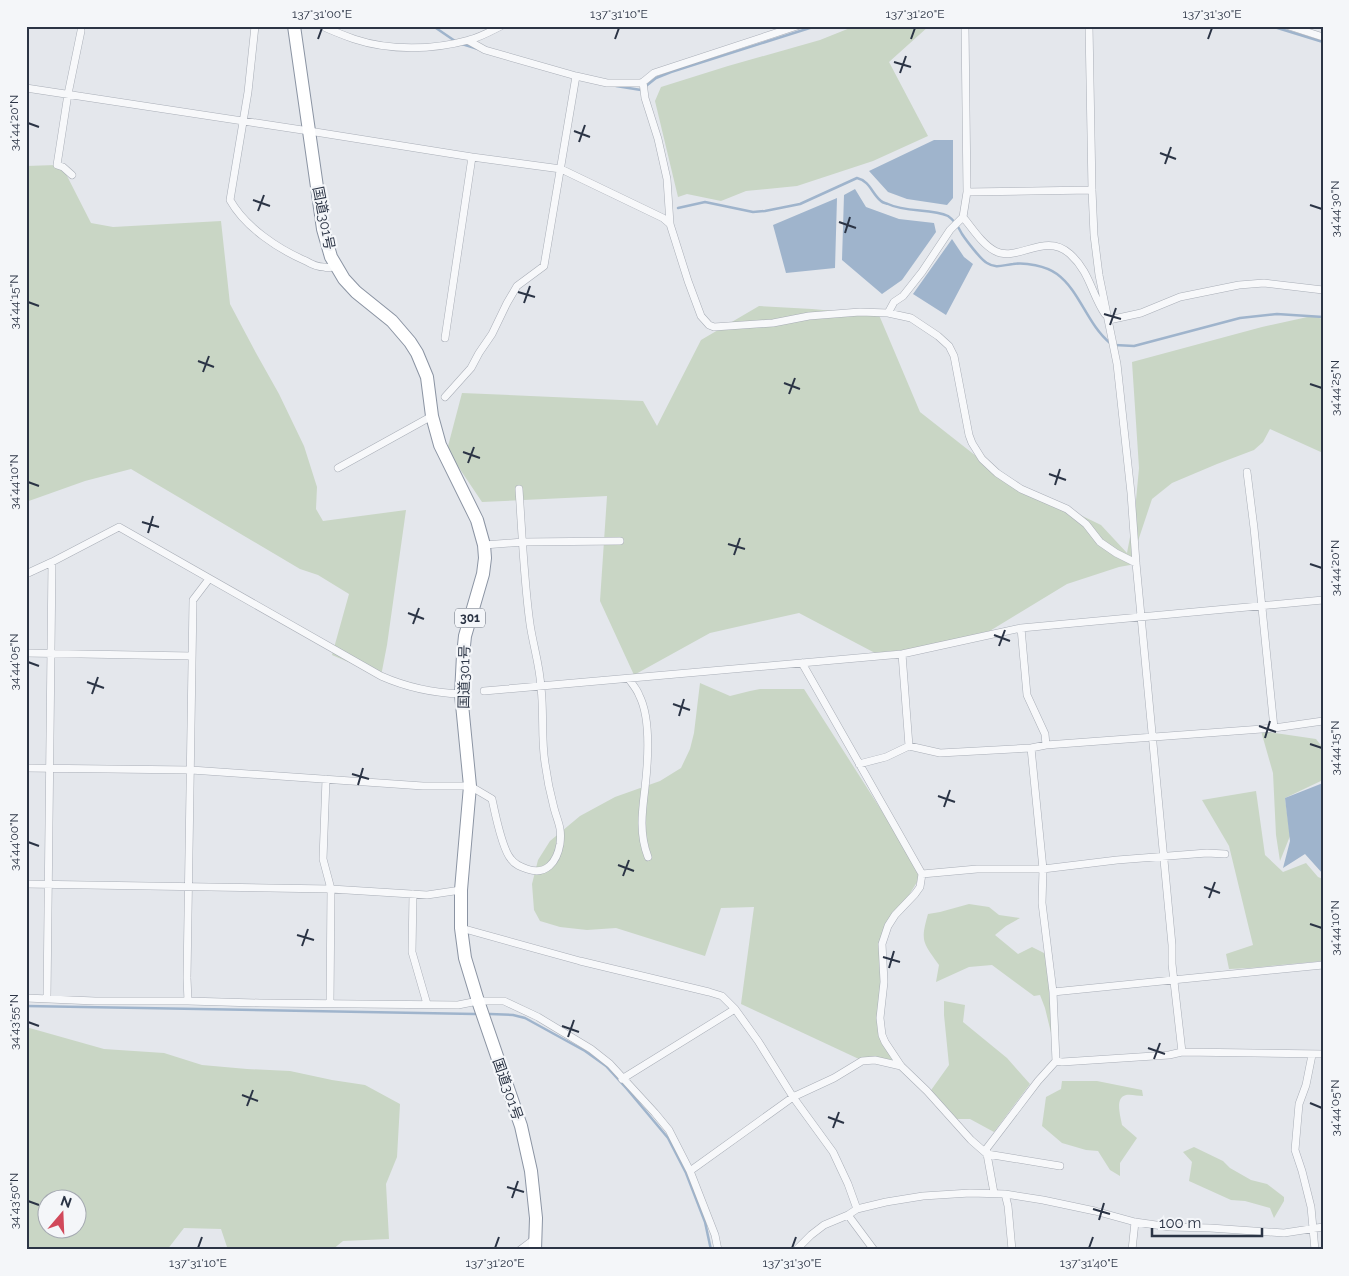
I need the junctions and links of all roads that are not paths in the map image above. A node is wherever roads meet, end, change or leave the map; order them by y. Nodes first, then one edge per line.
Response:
1 (255, 26) edge
2 (294, 26) edge
3 (322, 26) edge
4 (502, 26) edge
5 (797, 26) edge
6 (965, 26) edge
7 (1089, 26) edge
8 (1289, 26) edge
9 (81, 31) dead end
10 (1323, 37) edge
11 (469, 41) junction
12 (576, 76) junction
13 (643, 82) junction
14 (26, 88) edge
15 (68, 94) junction
16 (242, 121) junction
17 (310, 131) junction
18 (472, 157) junction
19 (561, 169) junction
20 (72, 175) dead end
21 (1092, 190) junction
22 (967, 192) junction
23 (963, 217) junction
24 (670, 224) junction
25 (336, 267) junction
26 (1323, 290) edge
27 (888, 313) junction
28 (1109, 320) junction
29 (445, 338) dead end
30 (445, 397) dead end
31 (432, 416) junction
32 (338, 468) dead end
33 (1247, 472) dead end
34 (520, 489) dead end
35 (620, 541) dead end
36 (523, 542) junction
37 (484, 545) junction
38 (52, 562) junction
39 (1136, 563) junction
40 (26, 574) edge
41 (209, 579) junction
42 (1323, 600) edge
43 (1262, 606) junction
44 (1142, 617) junction
45 (1020, 628) junction
46 (26, 653) edge
47 (50, 653) junction
48 (902, 654) junction
49 (192, 656) junction
50 (802, 663) junction
51 (629, 679) junction
52 (541, 686) junction
53 (484, 691) dead end
54 (461, 694) junction
55 (1323, 721) edge
56 (1274, 728) junction
57 (1152, 737) junction
58 (1046, 745) junction
59 (910, 746) junction
60 (1031, 748) junction
61 (859, 764) junction
62 (26, 768) edge
63 (49, 768) junction
64 (191, 770) junction
65 (326, 779) junction
66 (470, 786) junction
67 (1225, 854) dead end
68 (648, 856) dead end
69 (1163, 856) junction
70 (1042, 869) junction
71 (922, 874) junction
72 (26, 884) edge
73 (48, 884) junction
74 (189, 887) junction
75 (331, 889) junction
76 (461, 890) junction
77 (413, 894) junction
78 (462, 928) junction
79 (1323, 964) edge
80 (1174, 979) junction
81 (1053, 992) junction
82 (26, 998) edge
83 (46, 998) junction
84 (188, 1001) junction
85 (478, 1001) junction
86 (330, 1003) junction
87 (427, 1004) junction
88 (735, 1009) junction
89 (1182, 1052) junction
90 (1323, 1054) edge
91 (1312, 1055) junction
92 (1056, 1061) junction
93 (901, 1066) junction
94 (622, 1079) junction
95 (793, 1097) junction
96 (986, 1154) junction
97 (1060, 1166) dead end
98 (690, 1171) junction
99 (994, 1194) junction
100 (1006, 1194) junction
101 (856, 1209) junction
102 (848, 1215) junction
103 (1135, 1222) junction
104 (1323, 1227) edge
105 (1313, 1229) junction
106 (535, 1244) edge
107 (520, 1250) edge
108 (718, 1250) edge
109 (796, 1250) edge
110 (874, 1250) edge
111 (1012, 1250) edge
112 (1132, 1250) edge
113 (1315, 1250) edge

1 - 16 street
2 - 17 highway, 国道301号 / 301
3 - 11 street
4 - 11 street
5 - 13 street
6 - 22 street
7 - 21 street
8 - 10 street
9 - 15 street
11 - 12 street
12 - 13 street
12 - 19 street
13 - 24 street
14 - 15 street
15 - 16 street
15 - 20 street
16 - 17 street
16 - 25 street
17 - 18 street
17 - 25 highway, 国道301号 / 301
18 - 19 street
18 - 29 street
19 - 24 street
19 - 30 street
21 - 22 street
21 - 28 street
22 - 23 street
23 - 27 street
23 - 28 street
24 - 27 street
25 - 31 highway, 国道301号 / 301
26 - 28 street
27 - 39 street
28 - 39 street
31 - 32 street
31 - 37 highway, 国道301号 / 301
33 - 43 street
34 - 36 street
35 - 36 street
36 - 37 street
36 - 52 street
37 - 54 highway, 国道301号 / 301
38 - 40 street
38 - 41 street
38 - 47 street
39 - 44 street
41 - 49 street
41 - 54 street
42 - 43 street
43 - 44 street
43 - 56 street
44 - 45 street
44 - 57 street
45 - 48 street
45 - 58 street
46 - 47 street
47 - 49 street
47 - 63 street
48 - 50 street
48 - 59 street
49 - 64 street
50 - 51 street
50 - 61 street
51 - 52 street
51 - 68 street
52 - 53 street
52 - 66 street
54 - 66 highway, 国道301号 / 301
55 - 56 street
56 - 57 street
57 - 58 street
57 - 69 street
58 - 60 street
59 - 60 street
59 - 61 street
60 - 70 street
61 - 71 street
62 - 63 street
63 - 64 street
63 - 73 street
64 - 65 street
64 - 74 street
65 - 66 street
65 - 75 street
66 - 76 highway, 国道301号 / 301
67 - 69 street
69 - 70 street
69 - 80 street
70 - 71 street
70 - 81 street
71 - 93 street
72 - 73 street
73 - 74 street
73 - 83 street
74 - 75 street
74 - 84 street
75 - 77 street
75 - 86 street
76 - 77 street
76 - 78 highway, 国道301号 / 301
77 - 87 street
78 - 85 highway, 国道301号 / 301
78 - 88 street
79 - 80 street
80 - 81 street
80 - 89 street
81 - 92 street
82 - 83 street
83 - 84 street
84 - 86 street
85 - 87 street
85 - 94 street
85 - 106 highway, 国道301号 / 301
86 - 87 street
88 - 94 street
88 - 95 street
89 - 91 street
89 - 92 street
90 - 91 street
91 - 105 street
92 - 96 street
93 - 95 street
93 - 96 street
94 - 98 street
95 - 98 street
95 - 101 street
96 - 97 street
96 - 99 street
98 - 108 street
99 - 100 street
99 - 101 street
100 - 103 street
100 - 111 street
101 - 102 street
102 - 109 street
102 - 110 street
103 - 105 street
103 - 112 street
104 - 105 street
105 - 113 street
106 - 107 street

